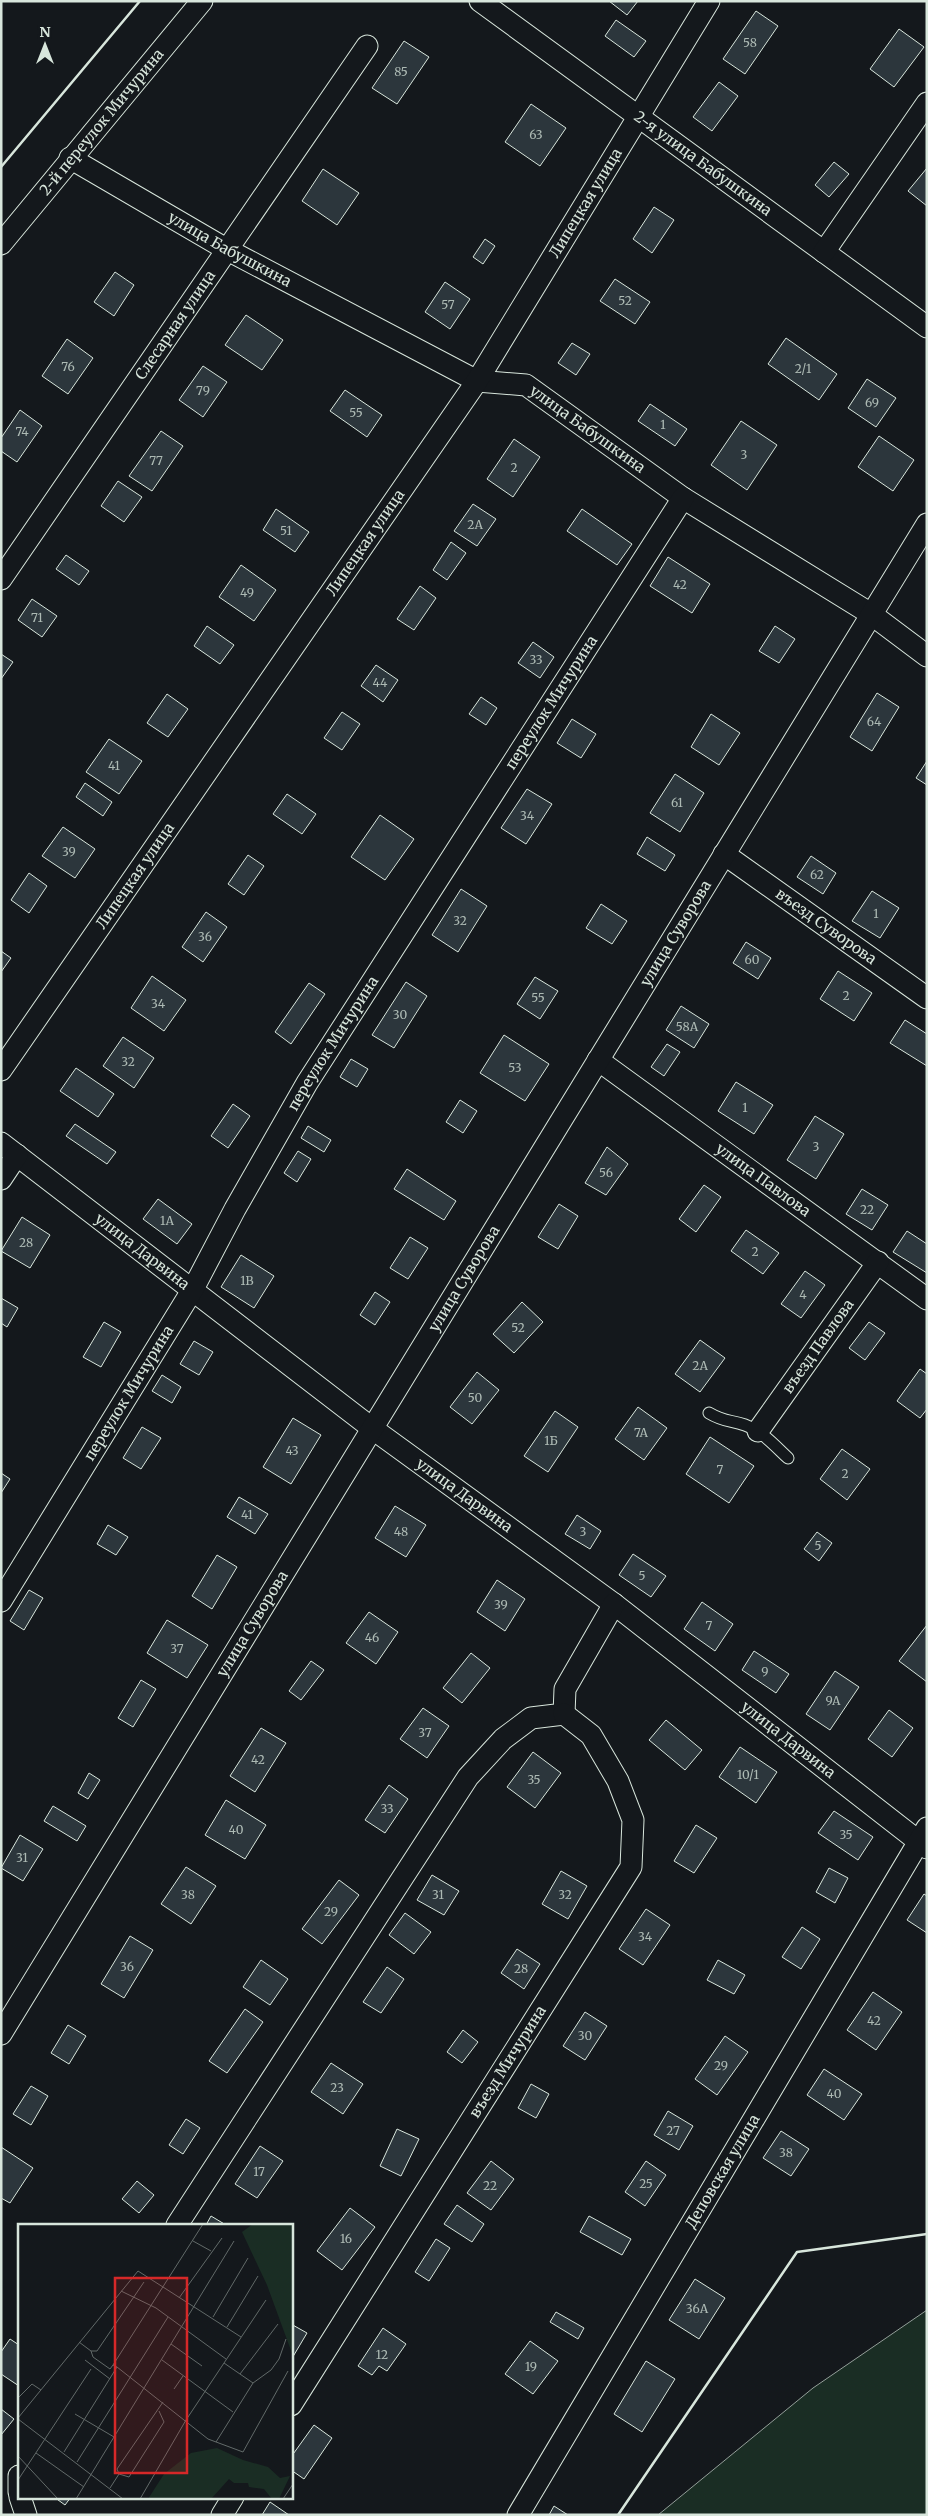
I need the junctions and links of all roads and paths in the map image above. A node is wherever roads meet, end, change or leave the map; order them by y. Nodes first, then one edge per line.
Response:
1 (202, 1) edge
2 (480, 1) edge
3 (709, 1) edge
4 (367, 46) dead end
5 (927, 102) edge
6 (638, 118) junction
7 (70, 158) junction
8 (1, 244) edge
9 (226, 249) junction
10 (824, 252) junction
11 (927, 327) edge
12 (478, 381) junction
13 (683, 498) junction
14 (927, 524) edge
15 (1, 580) edge
16 (871, 614) junction
17 (927, 656) edge
18 (724, 854) junction
19 (927, 998) edge
20 (598, 1060) junction
21 (1, 1070) edge
22 (9, 1149) edge
23 (1, 1179) edge
24 (878, 1262) junction
25 (193, 1289) junction
26 (927, 1299) edge
27 (709, 1413) dead end
28 (373, 1429) junction
29 (758, 1431) junction
30 (788, 1458) dead end
31 (1, 1601) edge
32 (614, 1604) junction
33 (564, 1714) junction
34 (924, 1839) edge
35 (1, 2034) edge
36 (178, 2224) edge
37 (292, 2402) edge
38 (20, 2498) edge
39 (232, 2498) edge
40 (26, 2515) edge
41 (222, 2515) edge
42 (518, 2515) edge

1 - 7 street, 2-й переулок Мичурина
2 - 6 street, 2-я улица Бабушкина
3 - 6 street, Липецкая улица
4 - 9 street, Слесарная улица
5 - 10 street
6 - 10 street, 2-я улица Бабушкина
6 - 12 street, Липецкая улица
7 - 8 street, 2-й переулок Мичурина
7 - 9 street, улица Бабушкина
9 - 12 street, улица Бабушкина
9 - 15 street, Слесарная улица
10 - 11 street, 2-я улица Бабушкина
12 - 13 street, улица Бабушкина
12 - 21 street, Липецкая улица
13 - 16 street, улица Бабушкина
13 - 25 street, переулок Мичурина
14 - 16 street, улица Суворова
16 - 17 street, улица Бабушкина
16 - 18 street, улица Суворова
18 - 19 street, въезд Суворова
18 - 20 street, улица Суворова
20 - 24 street, улица Павлова
20 - 28 street, улица Суворова
22 - 23 street
22 - 25 street, улица Дарвина
24 - 26 street, улица Павлова
24 - 29 street, въезд Павлова
25 - 28 street, улица Дарвина
25 - 31 street, переулок Мичурина
27 - 29 lane
28 - 32 street, улица Дарвина
28 - 35 street, улица Суворова
29 - 30 lane
32 - 33 street
32 - 34 street, улица Дарвина
33 - 36 street
33 - 37 street, въезд Мичурина
34 - 42 street, Деповская улица
38 - 40 street
39 - 41 street

